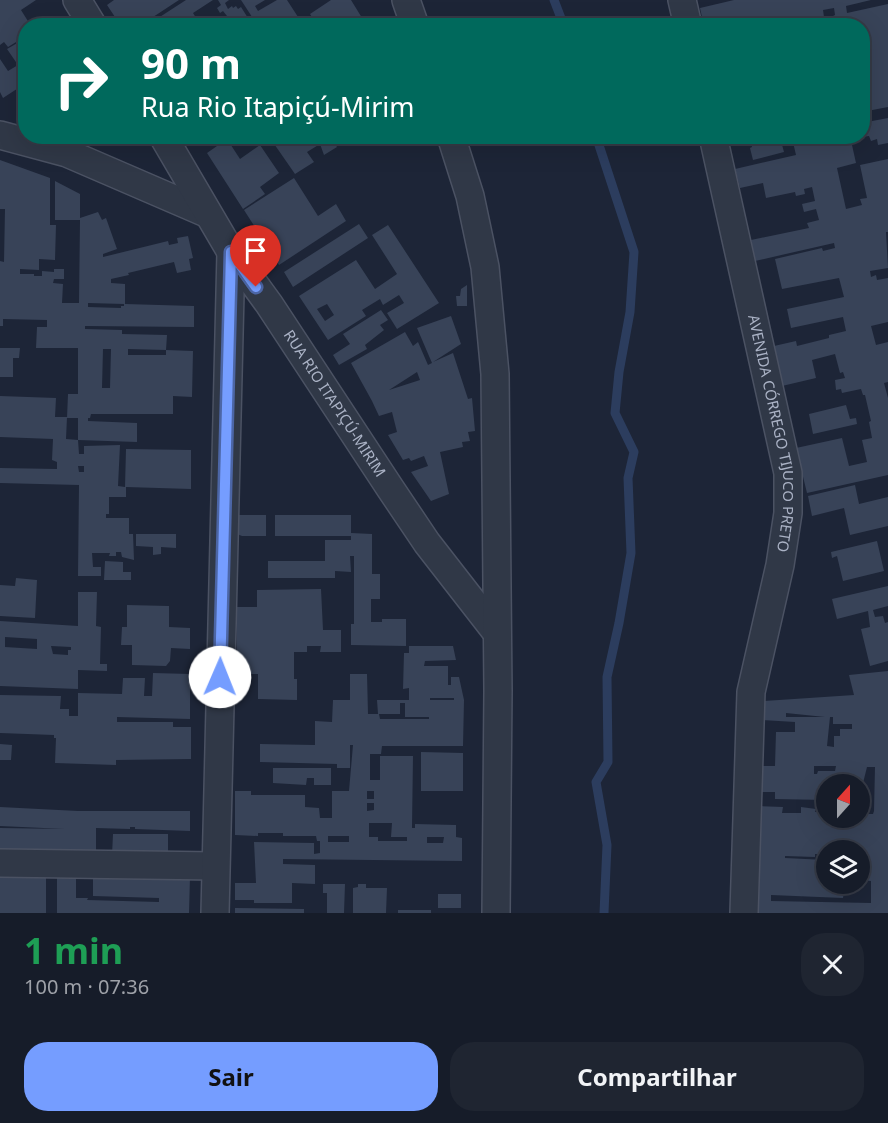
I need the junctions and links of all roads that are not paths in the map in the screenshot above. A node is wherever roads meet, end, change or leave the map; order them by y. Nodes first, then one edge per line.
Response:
1 (76, 0) edge
2 (406, 0) edge
3 (682, 0) edge
4 (88, 18) edge
5 (412, 18) edge
6 (686, 18) edge
7 (0, 135) edge
8 (18, 140) edge
9 (34, 144) edge
10 (167, 144) edge
11 (454, 144) edge
12 (715, 144) edge
13 (206, 213) junction
14 (231, 252) junction
15 (497, 633) junction
16 (0, 863) edge
17 (215, 866) junction
18 (215, 913) edge
19 (496, 913) edge
20 (744, 913) edge

1 - 4 street
2 - 5 street
3 - 6 street
7 - 8 street
9 - 13 street
10 - 13 street, RUA RIO ITAPIÇÚ-MIRIM
11 - 15 street
12 - 20 street, AVENIDA CÓRREGO TIJUCO PRETO
13 - 14 street, RUA RIO ITAPIÇÚ-MIRIM
14 - 15 street, RUA RIO ITAPIÇÚ-MIRIM
14 - 17 street
15 - 19 street
16 - 17 street
17 - 18 street

